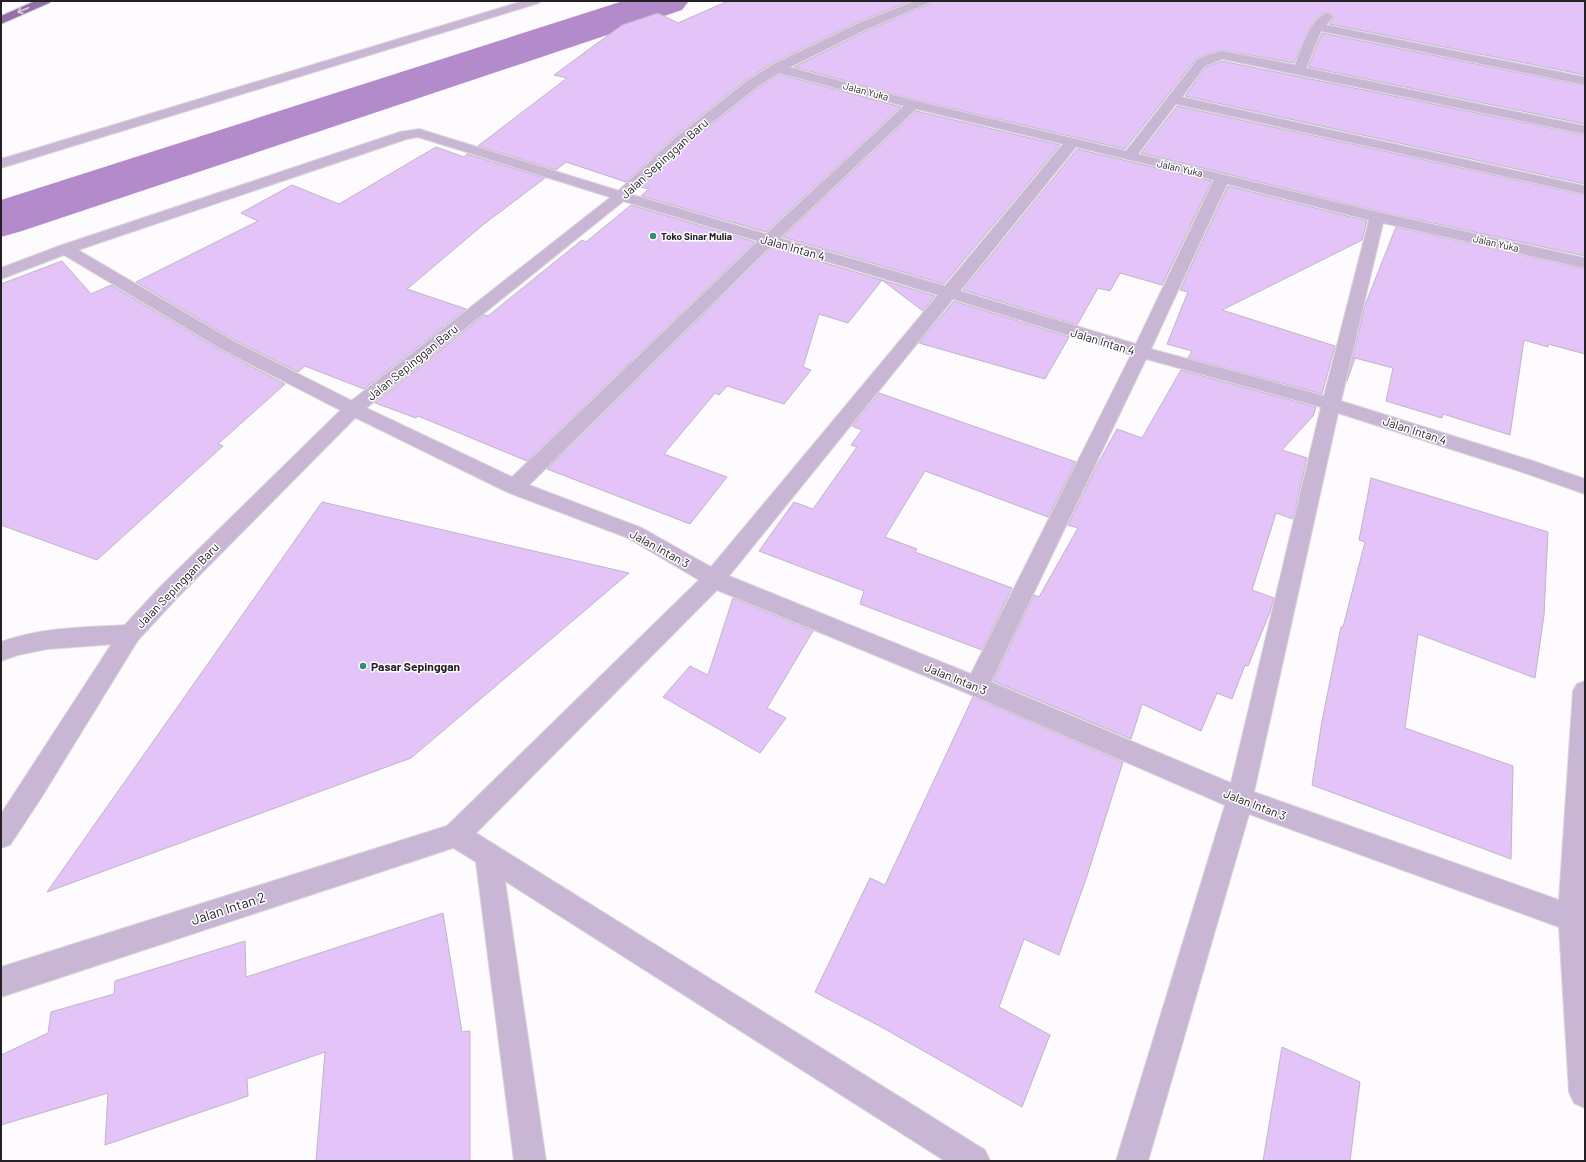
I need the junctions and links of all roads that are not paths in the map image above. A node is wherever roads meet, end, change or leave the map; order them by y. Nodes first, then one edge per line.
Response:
1 (46, 1) edge
2 (535, 1) edge
3 (925, 1) edge
4 (1327, 17) dead end
5 (1, 20) edge
6 (1317, 27) junction
7 (777, 68) junction
8 (1299, 70) junction
9 (1585, 81) edge
10 (1173, 99) junction
11 (912, 104) junction
12 (1585, 130) edge
13 (1072, 143) junction
14 (1129, 156) junction
15 (1, 164) edge
16 (1222, 178) junction
17 (1585, 190) edge
18 (621, 196) junction
19 (1377, 217) junction
20 (768, 240) junction
21 (65, 248) junction
22 (1585, 263) edge
23 (1, 274) edge
24 (950, 293) junction
25 (1141, 352) junction
26 (1332, 404) junction
27 (354, 409) junction
28 (514, 487) junction
29 (1585, 487) edge
30 (714, 579) junction
31 (130, 634) junction
32 (1, 652) edge
33 (977, 687) junction
34 (1585, 692) edge
35 (1240, 799) junction
36 (456, 835) junction
37 (1, 836) edge
38 (488, 854) junction
39 (1579, 920) edge
40 (1, 982) edge
41 (1585, 1092) edge
42 (530, 1161) edge
43 (974, 1161) edge
44 (1132, 1161) edge

1 -> 5 highway
2 - 15 street
3 - 7 street, Jalan Sepinggan Baru
4 - 6 street
6 - 8 street
6 - 9 street
7 - 11 street, Jalan Yuka
7 - 18 street, Jalan Sepinggan Baru
8 - 10 street
8 - 12 street
10 - 14 street
10 - 17 street
11 - 13 street, Jalan Yuka
11 - 20 street
13 - 14 street, Jalan Yuka
13 - 24 street
14 - 16 street, Jalan Yuka
16 - 19 street, Jalan Yuka
16 - 25 street
18 - 20 street, Jalan Intan 4
18 - 21 street, Jalan Intan 4
18 - 27 street, Jalan Sepinggan Baru
19 - 22 street, Jalan Yuka
19 - 26 street
20 - 24 street, Jalan Intan 4
20 - 28 street
21 - 23 street, Jalan Intan 4
21 - 27 street, Jalan Intan 3
24 - 25 street, Jalan Intan 4
24 - 30 street
25 - 26 street, Jalan Intan 4
25 - 33 street
26 - 29 street, Jalan Intan 4
26 - 35 street
27 - 28 street, Jalan Intan 3
27 - 31 street, Jalan Sepinggan Baru
28 - 30 street, Jalan Intan 3
30 - 33 street, Jalan Intan 3
30 - 36 street
31 - 32 street
31 - 37 street, Jalan Sepinggan Baru
33 - 35 street, Jalan Intan 3
34 - 39 street
35 - 39 street, Jalan Intan 3
35 - 44 street
36 - 38 street
36 - 40 street, Jalan Intan 2
38 - 42 street
38 - 43 street
39 - 41 street

